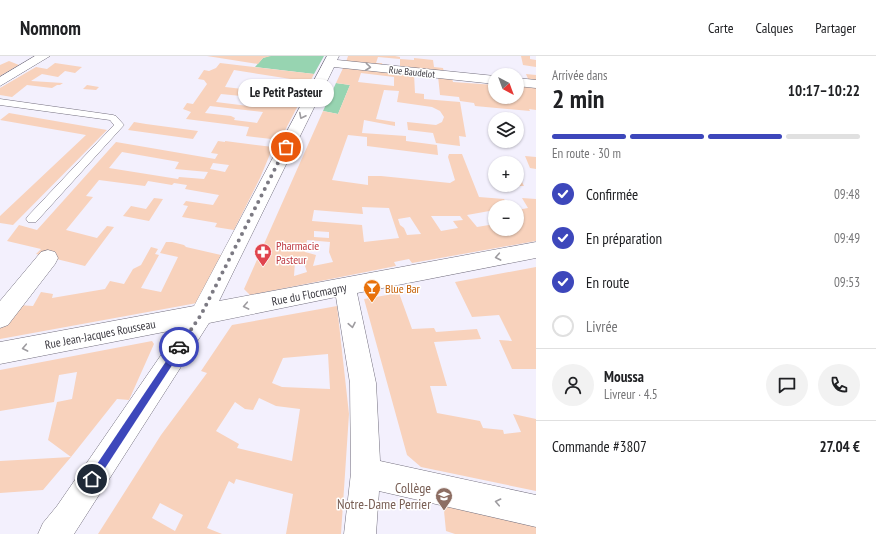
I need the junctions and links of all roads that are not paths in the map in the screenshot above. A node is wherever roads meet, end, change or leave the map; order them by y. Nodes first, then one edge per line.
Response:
1 (44, 56) edge
2 (16, 59) dead end
3 (331, 60) edge
4 (30, 64) junction
5 (488, 79) edge
6 (0, 82) edge
7 (524, 83) edge
8 (536, 84) edge
9 (0, 102) edge
10 (32, 219) dead end
11 (536, 250) edge
12 (48, 258) dead end
13 (345, 287) junction
14 (201, 315) junction
15 (0, 318) edge
16 (0, 353) edge
17 (366, 473) junction
18 (536, 511) edge
19 (54, 534) edge
20 (360, 534) edge

1 - 4 street
2 - 4 street
3 -> 5 street, Rue Baudelot
3 -> 14 street
4 - 6 street
7 - 8 street
9 - 10 lane
11 -> 13 street, Rue du Flocmagny
12 - 15 street
13 -> 14 street, Rue du Flocmagny
13 -> 17 street
14 -> 16 street, Rue Jean-Jacques Rousseau
14 - 19 street
18 -> 17 street
17 - 20 street

